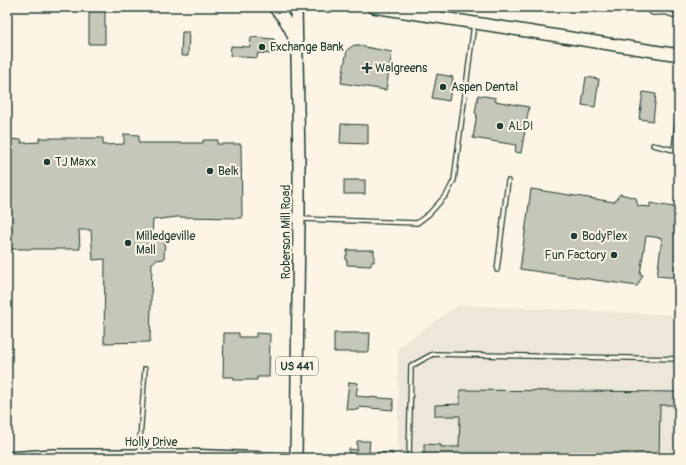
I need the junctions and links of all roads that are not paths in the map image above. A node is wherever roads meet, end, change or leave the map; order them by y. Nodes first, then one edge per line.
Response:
1 (274, 7) edge
2 (296, 7) edge
3 (373, 7) edge
4 (648, 7) edge
5 (679, 18) edge
6 (474, 23) junction
7 (297, 48) junction
8 (679, 55) edge
9 (679, 105) edge
10 (653, 145) dead end
11 (508, 181) dead end
12 (299, 219) junction
13 (497, 270) dead end
14 (679, 359) edge
15 (145, 369) dead end
16 (139, 453) junction
17 (7, 456) edge
18 (296, 457) edge
19 (409, 458) edge

1 - 7 main road, US 441
2 - 7 main road, Roberson Mill Road / US 441
3 - 6 main road
4 - 5 lane
6 - 8 main road
6 - 12 lane
7 - 12 main road, Roberson Mill Road / US 441
9 - 10 lane
11 - 13 lane
12 - 18 main road, Roberson Mill Road / US 441
14 - 19 lane
15 - 16 lane
16 - 17 street, Holly Drive
16 - 18 street, Holly Drive

